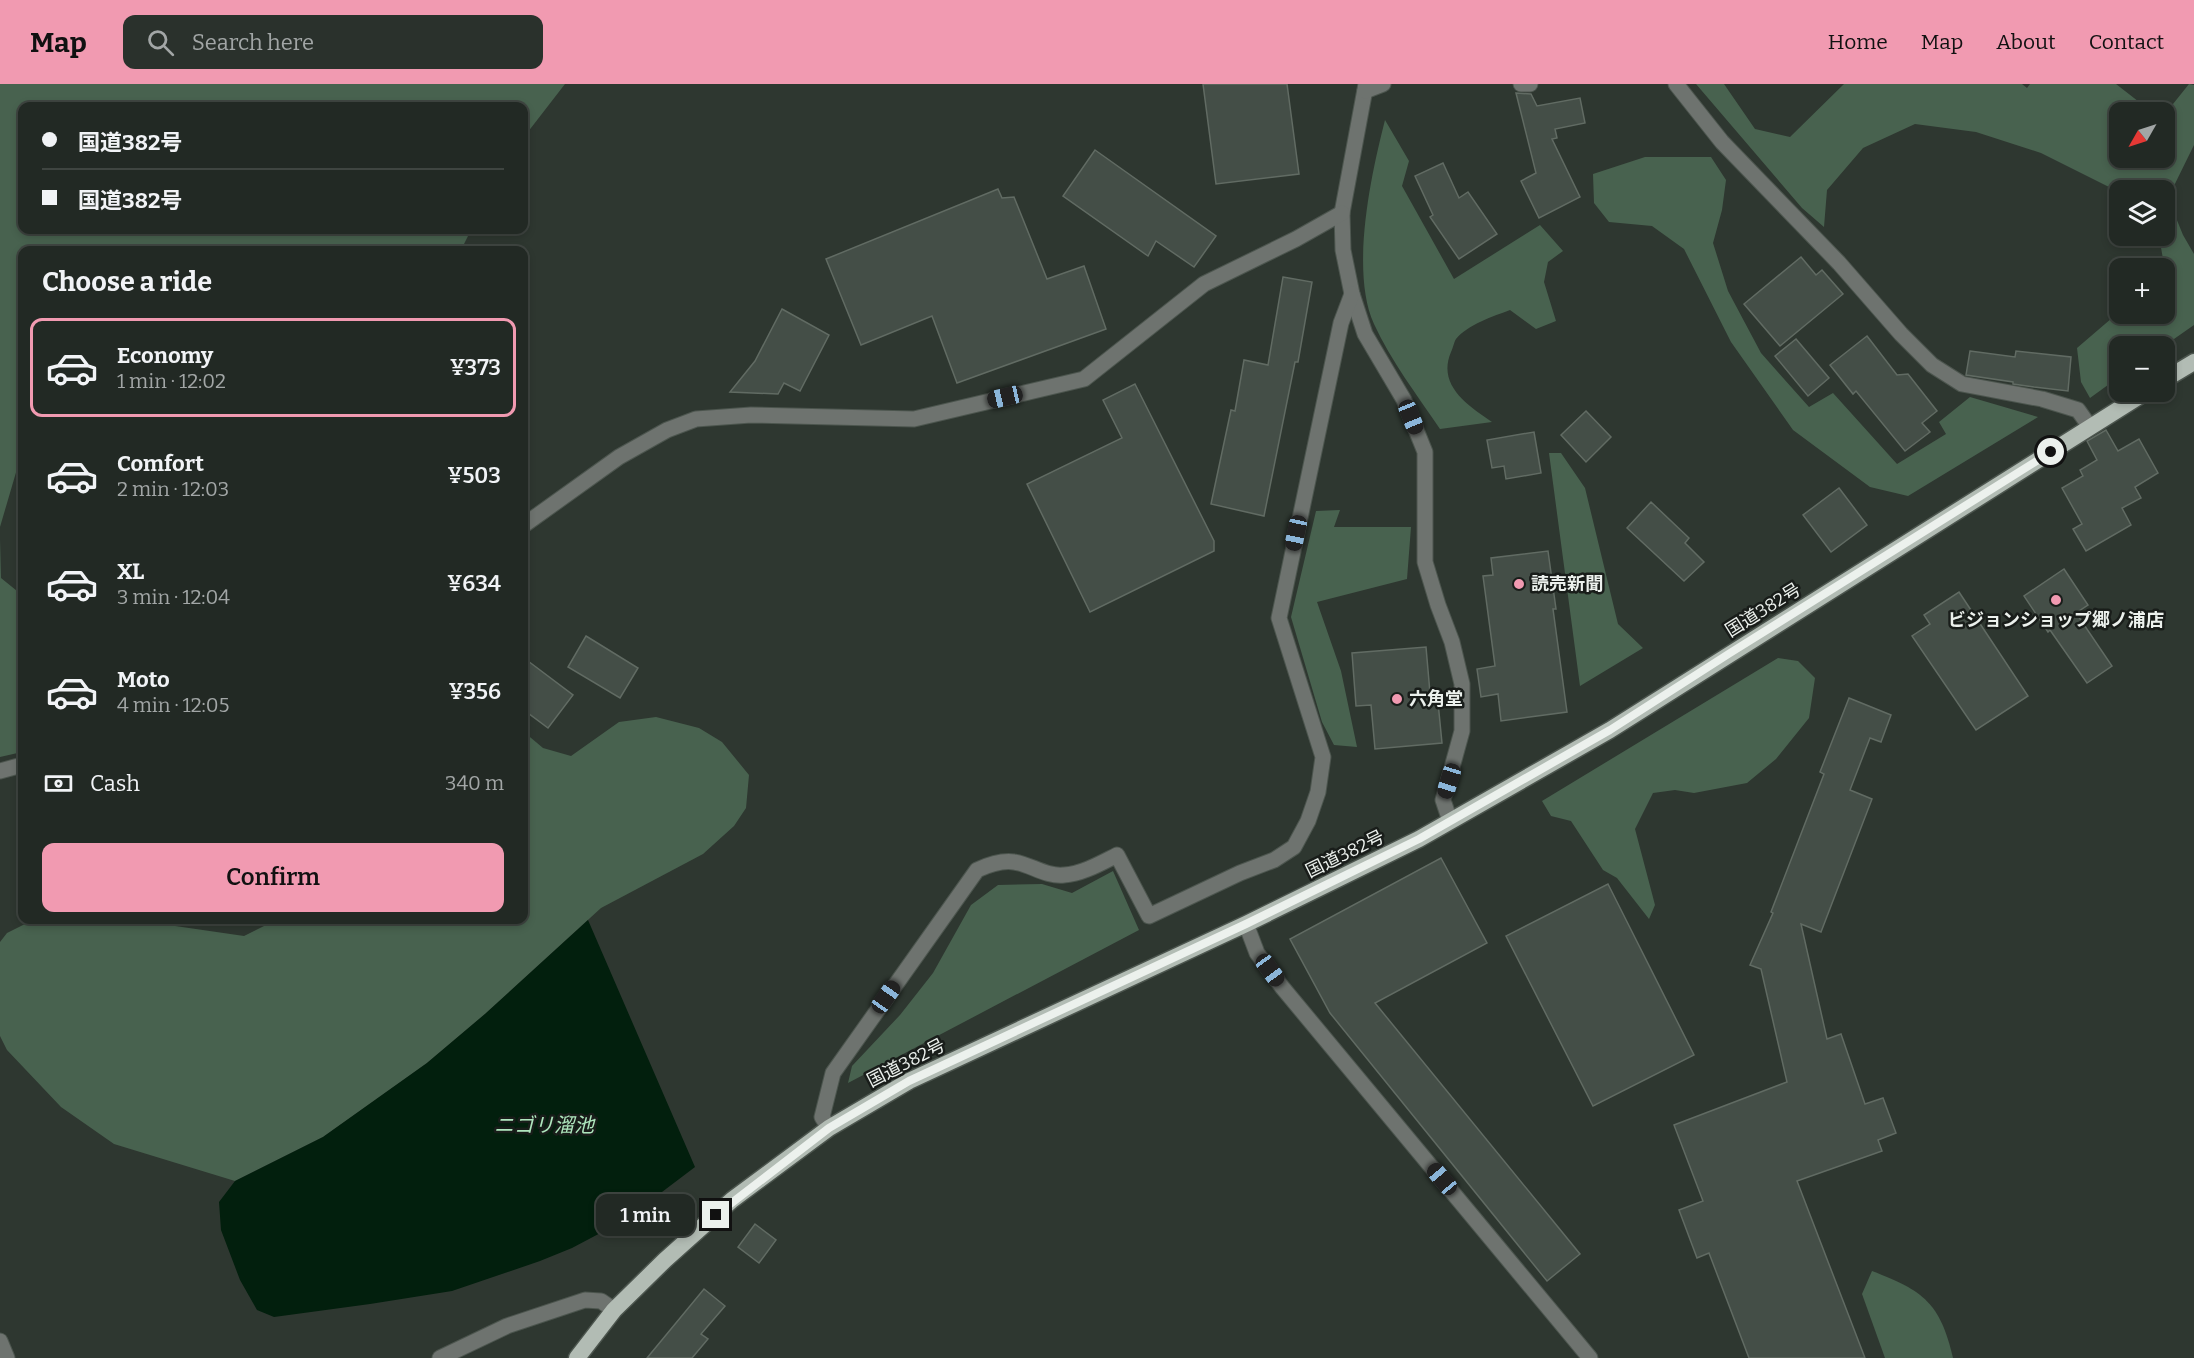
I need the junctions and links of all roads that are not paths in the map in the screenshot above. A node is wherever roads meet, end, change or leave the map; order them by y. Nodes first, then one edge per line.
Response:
1 (1383, 84) edge
2 (1521, 84) edge
3 (1530, 84) edge
4 (1676, 84) edge
5 (1365, 88) edge
6 (1342, 213) junction
7 (1352, 294) junction
8 (2194, 362) edge
9 (2175, 373) edge
10 (2130, 402) edge
11 (2090, 428) junction
12 (528, 522) edge
13 (18, 766) edge
14 (0, 771) edge
15 (1450, 821) junction
16 (1246, 924) junction
17 (829, 1128) junction
18 (614, 1310) junction
19 (0, 1341) edge
20 (7, 1358) edge
21 (440, 1358) edge
22 (577, 1358) edge
23 (1590, 1358) edge

1 - 5 street
2 - 3 street
4 - 11 street
5 - 6 street
6 - 7 street
6 - 12 street
7 - 15 street
7 - 17 street
8 - 9 highway
10 - 11 highway, 国道382号
11 - 15 highway, 国道382号
13 - 14 street
15 - 16 highway, 国道382号
16 - 17 highway, 国道382号
16 - 23 street
17 - 18 highway, 国道382号
18 - 21 street
18 - 22 highway, 国道382号
19 - 20 street

